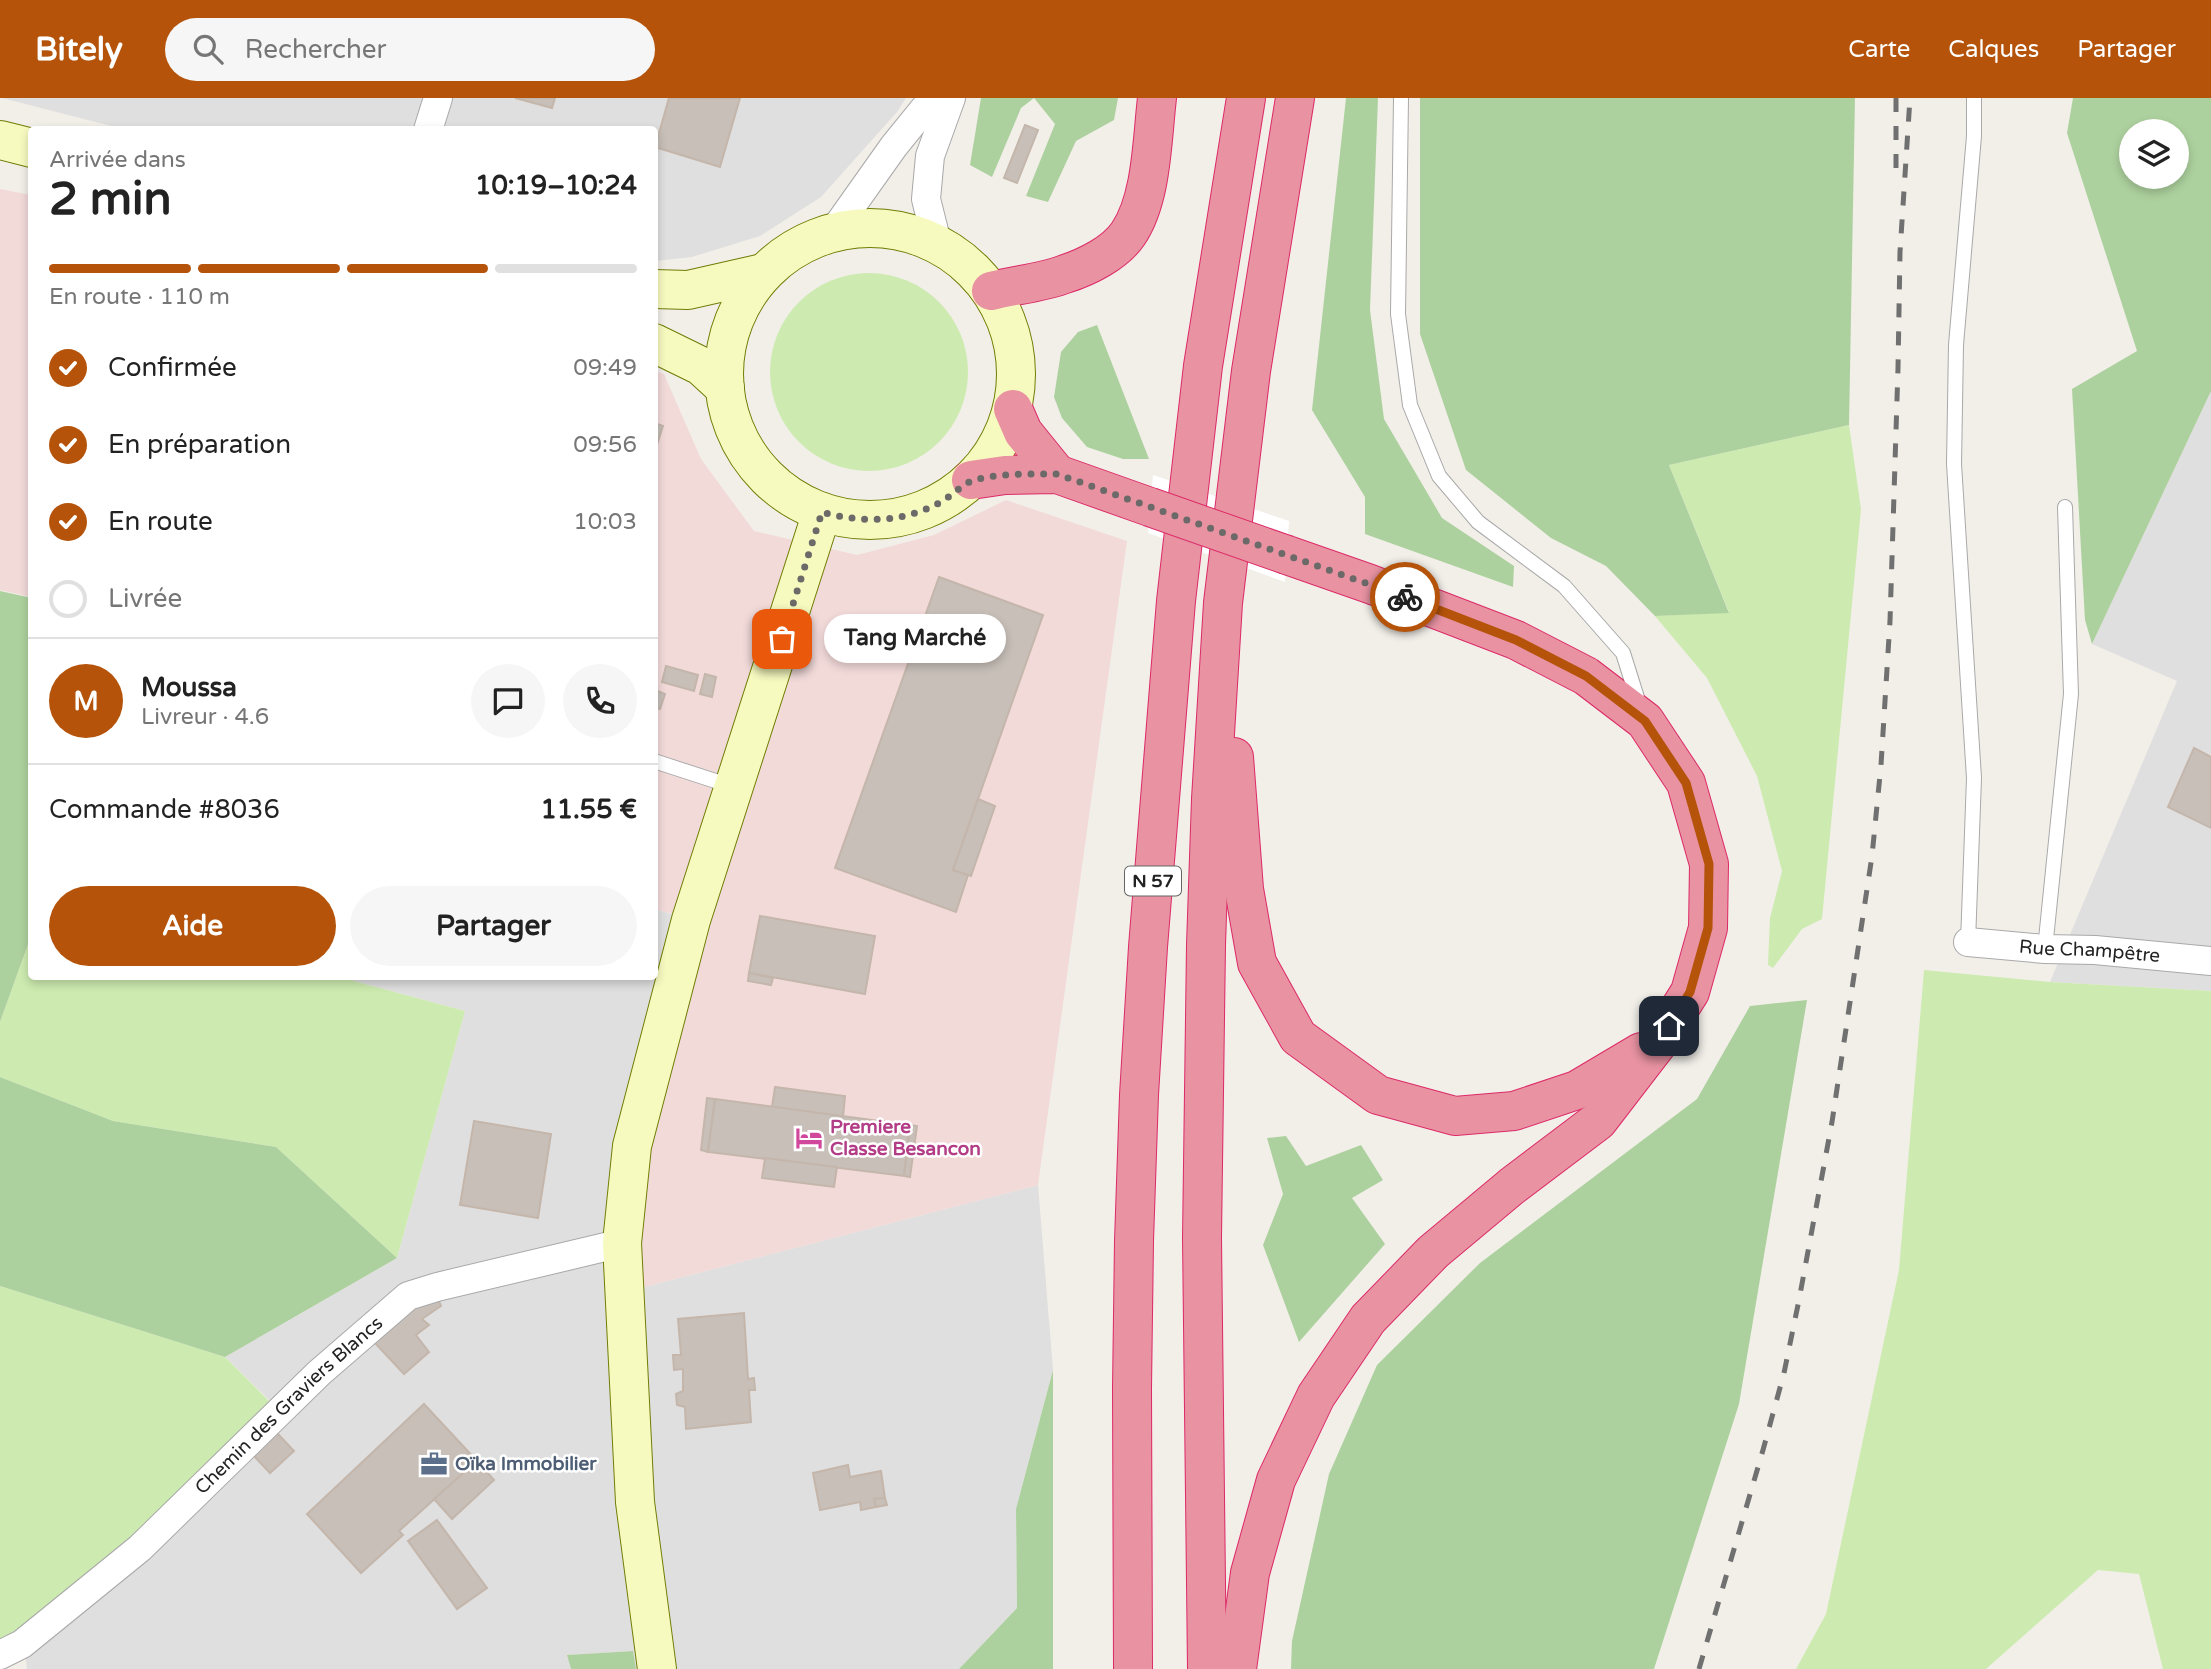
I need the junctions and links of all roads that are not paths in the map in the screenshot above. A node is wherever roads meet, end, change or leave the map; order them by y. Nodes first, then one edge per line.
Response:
1 (438, 98) edge
2 (933, 98) edge
3 (951, 98) edge
4 (1157, 98) edge
5 (1246, 98) edge
6 (1295, 98) edge
7 (1401, 98) edge
8 (1974, 98) edge
9 (429, 126) edge
10 (0, 140) edge
11 (28, 147) edge
12 (833, 232) junction
13 (937, 243) junction
14 (763, 273) junction
15 (658, 289) edge
16 (991, 291) junction
17 (658, 345) edge
18 (724, 388) junction
19 (1013, 409) junction
20 (1057, 474) junction
21 (971, 480) junction
22 (2065, 507) dead end
23 (822, 512) junction
24 (1223, 603) junction
25 (1645, 721) junction
26 (658, 762) edge
27 (735, 787) junction
28 (1968, 942) joint
29 (2045, 949) junction
30 (2211, 961) edge
31 (1658, 1043) junction
32 (622, 1243) junction
33 (0, 1656) edge
34 (657, 1669) edge
35 (1133, 1669) edge
36 (1207, 1669) edge
37 (1237, 1669) edge

1 - 9 street
2 - 12 street
3 - 13 street
4 - 16 highway
5 - 35 highway, N 57
6 - 24 highway, N 57
7 - 25 lane
8 - 28 lane
10 - 11 main road
12 - 13 main road
12 - 14 main road
13 - 16 main road
14 - 15 main road
14 - 18 main road
16 - 19 main road
17 - 18 main road
18 - 23 main road
19 - 20 highway
19 - 21 main road
20 - 21 highway
20 - 25 highway, bridge
21 - 23 main road
22 - 29 lane
23 - 27 main road
24 - 31 highway
24 - 36 highway, N 57
25 - 31 highway
26 - 27 lane
27 - 32 main road
28 - 29 street, Rue Champêtre
29 - 30 street, Rue Champêtre
31 - 37 highway
32 - 33 street, Chemin des Graviers Blancs
32 - 34 main road

